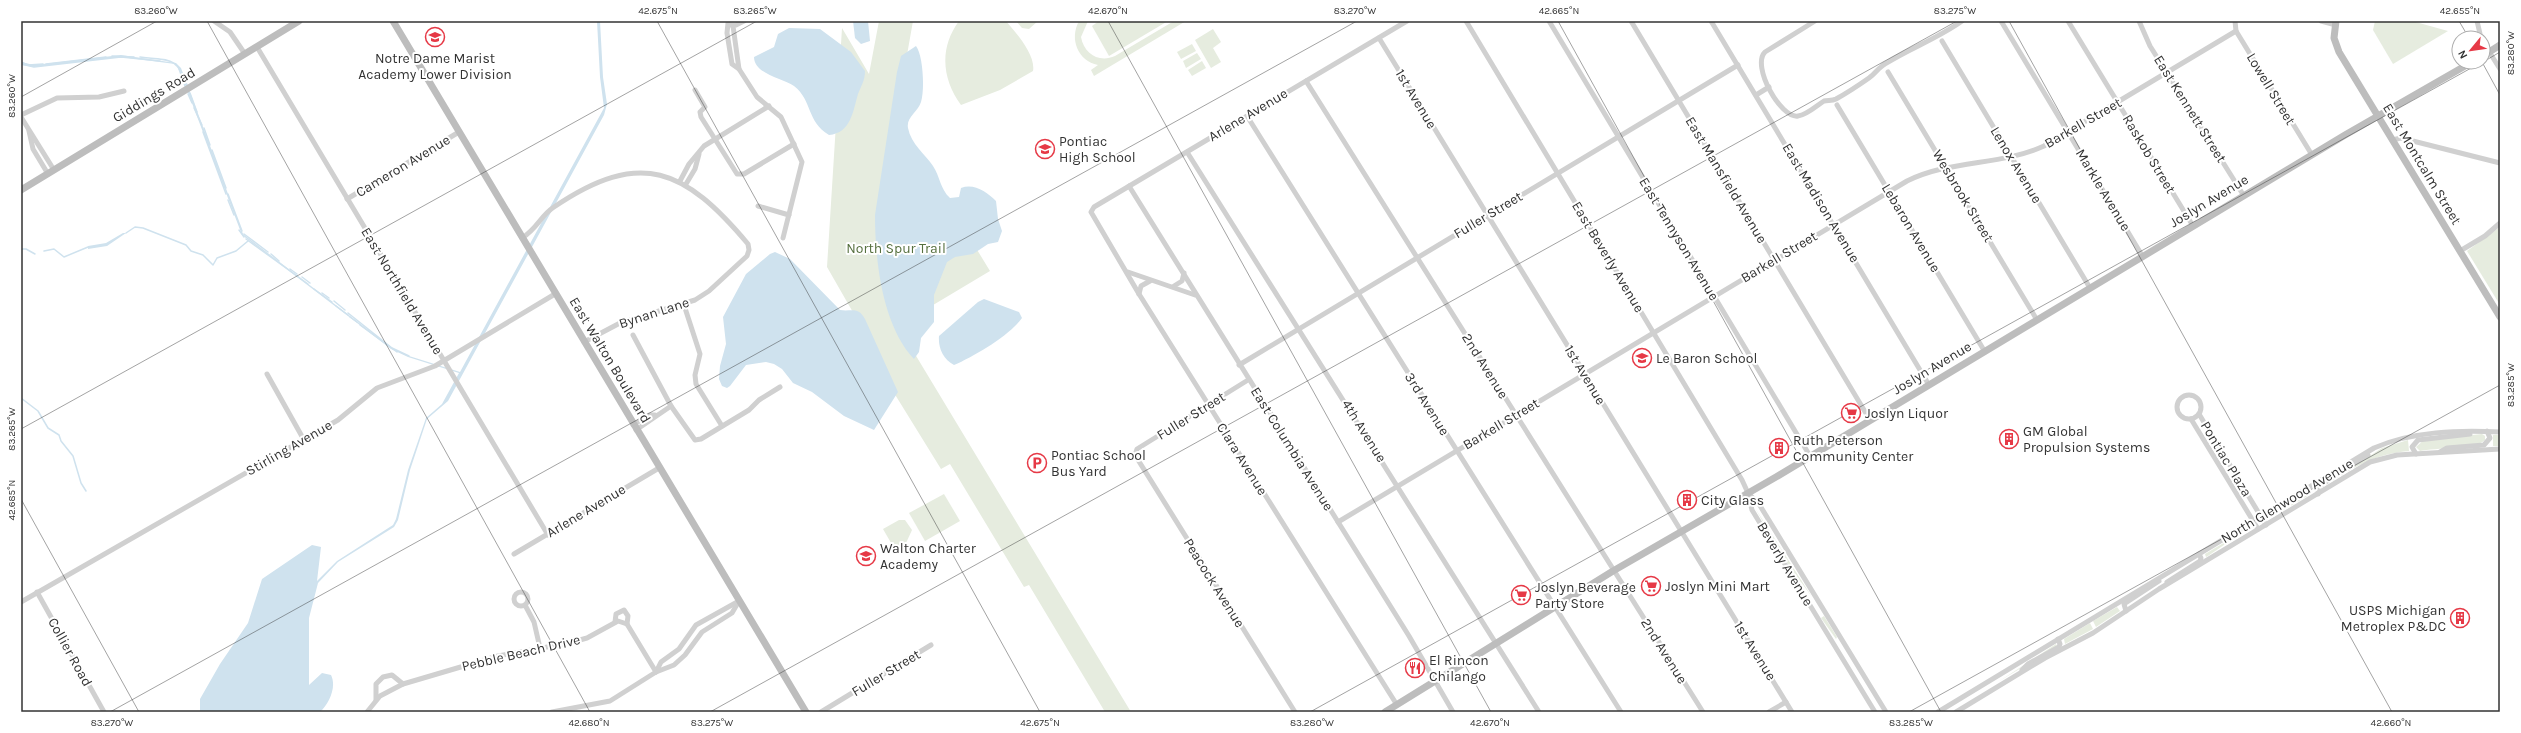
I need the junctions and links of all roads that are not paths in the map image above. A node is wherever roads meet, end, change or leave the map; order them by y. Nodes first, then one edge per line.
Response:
1 (214, 21) edge
2 (300, 21) edge
3 (392, 21) edge
4 (744, 21) edge
5 (1407, 21) edge
6 (1466, 21) edge
7 (1549, 21) edge
8 (1631, 21) edge
9 (1711, 21) edge
10 (1814, 21) edge
11 (1962, 21) edge
12 (2001, 21) edge
13 (2068, 21) edge
14 (2139, 21) edge
15 (2235, 21) edge
16 (2321, 21) edge
17 (727, 22) edge
18 (2336, 23) edge
19 (733, 26) junction
20 (2236, 31) junction
21 (1379, 38) junction
22 (1942, 41) dead end
23 (2500, 45) edge
24 (257, 47) junction
25 (2491, 51) edge
26 (245, 54) junction
27 (2491, 59) edge
28 (1738, 65) junction
29 (738, 69) junction
30 (2500, 69) edge
31 (2458, 70) edge
32 (1888, 72) dead end
33 (2167, 73) junction
34 (1306, 81) junction
35 (1769, 87) junction
36 (695, 90) dead end
37 (124, 91) dead end
38 (1756, 95) junction
39 (1679, 101) junction
40 (2118, 103) junction
41 (1837, 105) dead end
42 (769, 106) junction
43 (21, 116) edge
44 (1246, 116) junction
45 (2378, 116) junction
46 (459, 132) junction
47 (2068, 132) junction
48 (1618, 137) junction
49 (714, 139) junction
50 (2392, 140) junction
51 (794, 144) junction
52 (1187, 152) junction
53 (699, 153) junction
54 (2312, 155) junction
55 (2011, 157) junction
56 (2500, 163) edge
57 (1945, 166) junction
58 (51, 172) junction
59 (1558, 173) junction
60 (680, 181) junction
61 (686, 184) junction
62 (1129, 186) junction
63 (21, 190) edge
64 (1889, 192) junction
65 (2244, 196) junction
66 (348, 199) junction
67 (758, 206) dead end
68 (1091, 211) joint
69 (789, 215) junction
70 (1487, 215) junction
71 (2500, 223) edge
72 (1834, 225) junction
73 (2193, 226) junction
74 (522, 238) junction
75 (783, 238) dead end
76 (2460, 251) junction
77 (2143, 257) junction
78 (1417, 258) junction
79 (1774, 260) junction
80 (1127, 272) junction
81 (1184, 273) junction
82 (1150, 281) junction
83 (1174, 286) junction
84 (2090, 288) junction
85 (1358, 293) junction
86 (555, 294) junction
87 (1139, 294) junction
88 (1196, 295) junction
89 (1714, 296) junction
90 (684, 305) junction
91 (2500, 317) edge
92 (2038, 320) junction
93 (1299, 328) junction
94 (1653, 333) junction
95 (633, 335) dead end
96 (584, 342) junction
97 (1985, 352) junction
98 (444, 361) junction
99 (1239, 364) junction
100 (267, 374) dead end
101 (1584, 374) junction
102 (1248, 380) junction
103 (1929, 385) junction
104 (780, 387) dead end
105 (1209, 405) junction
106 (671, 406) junction
107 (2199, 414) junction
108 (1516, 415) junction
109 (2191, 419) junction
110 (1870, 420) junction
111 (722, 426) junction
112 (635, 427) junction
113 (2487, 431) junction
114 (2479, 432) junction
115 (2500, 432) edge
116 (304, 440) junction
117 (2374, 448) junction
118 (2500, 449) edge
119 (1456, 451) junction
120 (2440, 453) junction
121 (1135, 454) joint
122 (2416, 454) junction
123 (1810, 456) junction
124 (659, 468) junction
125 (1398, 486) junction
126 (1748, 493) junction
127 (2318, 494) junction
128 (2261, 516) junction
129 (2253, 521) junction
130 (1338, 522) junction
131 (2266, 525) junction
132 (2258, 529) junction
133 (1680, 531) junction
134 (548, 535) junction
135 (514, 554) dead end
136 (2200, 554) junction
137 (1613, 571) junction
138 (2167, 573) junction
139 (2159, 589) junction
140 (37, 592) junction
141 (739, 601) junction
142 (21, 602) edge
143 (525, 605) dead end
144 (1554, 607) junction
145 (2126, 611) junction
146 (704, 619) junction
147 (615, 622) junction
148 (627, 624) junction
149 (709, 626) junction
150 (2058, 639) junction
151 (1495, 642) junction
152 (931, 646) dead end
153 (540, 648) junction
154 (656, 672) junction
155 (2015, 676) junction
156 (1435, 681) junction
157 (403, 684) junction
158 (376, 700) junction
159 (1786, 702) junction
160 (593, 705) junction
161 (1397, 705) junction
162 (104, 712) edge
163 (367, 712) edge
164 (552, 712) edge
165 (595, 712) edge
166 (806, 712) edge
167 (821, 712) edge
168 (1295, 712) edge
169 (1386, 712) edge
170 (1454, 712) edge
171 (1539, 712) edge
172 (1620, 712) edge
173 (1702, 712) edge
174 (1769, 712) edge
175 (1792, 712) edge
176 (1875, 712) edge
177 (1886, 712) edge
178 (1938, 712) edge
179 (1956, 712) edge

1 - 26 street
2 - 24 main road, Giddings Road
3 - 46 main road, East Walton Boulevard
4 - 19 street
5 - 21 street, Arlene Avenue
6 - 59 street, East Beverly Avenue
7 - 48 street, East Tennyson Avenue
8 - 39 street, East Mansfield Avenue
9 - 28 street, East Madison Avenue
10 - 35 street
11 - 35 street
12 - 47 street, Markle Avenue
13 - 40 street, Raskob Street
14 - 33 street, East Kennett Street
15 - 20 street, Lowell Street
16 - 18 street
17 - 19 street
17 - 29 street
18 - 45 main road, East Montcalm Street
19 - 29 street
20 - 33 street, Barkell Street
20 - 54 street, Lowell Street
21 - 34 street, Arlene Avenue
21 - 70 street, 1st Avenue
22 - 55 street, Lenox Avenue
23 - 25 main road
24 - 26 main road, Giddings Road
24 - 66 street, East Northfield Avenue
26 - 58 main road, Giddings Road
27 - 30 street
28 - 38 street, East Madison Avenue
28 - 39 street, Fuller Street
29 - 42 street
31 - 45 main road, Joslyn Avenue
32 - 57 street, Wesbrook Street
33 - 40 street, Barkell Street
33 - 65 street, East Kennett Street
34 - 44 street, Arlene Avenue
34 - 78 street, 2nd Avenue
35 - 38 street
36 - 49 street
37 - 43 street
38 - 72 street, East Madison Avenue
39 - 48 street, Fuller Street
39 - 79 street, East Mansfield Avenue
40 - 47 street, Barkell Street
40 - 73 street, Raskob Street
41 - 64 street, Lebaron Avenue
42 - 49 street
42 - 51 street
43 - 58 street
44 - 52 street, Arlene Avenue
44 - 85 street, 3rd Avenue
45 - 50 main road, East Montcalm Street
45 - 54 main road, Joslyn Avenue
46 - 66 street, Cameron Avenue
46 - 74 main road, East Walton Boulevard
47 - 55 street, Barkell Street
47 - 77 street, Markle Avenue
48 - 59 street, Fuller Street
48 - 89 street, East Tennyson Avenue
49 - 51 street
49 - 53 street
50 - 56 street
50 - 76 main road, East Montcalm Street
51 - 69 street
52 - 62 street, Arlene Avenue
52 - 93 street, 4th Avenue
53 - 60 street
53 - 61 street
54 - 65 main road, Joslyn Avenue
55 - 57 street, Barkell Street
55 - 84 street, Lenox Avenue
57 - 64 street, Barkell Street
57 - 92 street, Wesbrook Street
58 - 63 main road, Giddings Road
59 - 70 street, Fuller Street
59 - 94 street, East Beverly Avenue
60 - 61 street
60 - 74 street
61 - 90 street, Bynan Lane
62 - 68 street, Arlene Avenue
62 - 81 street, East Columbia Avenue
64 - 72 street, Barkell Street
64 - 97 street, Lebaron Avenue
65 - 73 main road, Joslyn Avenue
66 - 98 street, East Northfield Avenue
67 - 69 street
68 - 80 street, Clara Avenue
69 - 75 street
70 - 78 street, Fuller Street
70 - 101 street, 1st Avenue
71 - 76 street
72 - 79 street, Barkell Street
72 - 103 street, East Madison Avenue
73 - 77 main road, Joslyn Avenue
74 - 86 main road, East Walton Boulevard
76 - 91 main road, East Montcalm Street
77 - 84 main road, Joslyn Avenue
78 - 85 street, Fuller Street
78 - 108 street, 2nd Avenue
79 - 89 street, Barkell Street
79 - 110 street, East Mansfield Avenue
80 - 82 street
80 - 87 street, Clara Avenue
81 - 83 street
81 - 88 street, East Columbia Avenue
82 - 83 street
82 - 87 street
83 - 88 street
84 - 92 main road, Joslyn Avenue
85 - 93 street, Fuller Street
85 - 119 street, 3rd Avenue
86 - 96 main road, East Walton Boulevard
86 - 98 street, Stirling Avenue
87 - 105 street, Clara Avenue
88 - 99 street, East Columbia Avenue
89 - 94 street, Barkell Street
89 - 123 street, East Tennyson Avenue
90 - 96 street, Bynan Lane
90 - 111 street
92 - 97 main road, Joslyn Avenue
93 - 99 street, Fuller Street
93 - 125 street, 4th Avenue
94 - 101 street, Barkell Street
94 - 126 street, East Beverly Avenue
95 - 106 street
96 - 112 main road, East Walton Boulevard
97 - 103 main road, Joslyn Avenue
98 - 116 street, Stirling Avenue
98 - 134 street, East Northfield Avenue
99 - 102 street, East Columbia Avenue
100 - 116 street
101 - 108 street, Barkell Street
101 - 133 street, 1st Avenue
102 - 105 street, Fuller Street
102 - 130 street, East Columbia Avenue
103 - 110 main road, Joslyn Avenue
104 - 111 street
105 - 121 street, Fuller Street
105 - 161 street, Clara Avenue
106 - 111 street
106 - 112 street
107 - 109 street
107 - 109 street
107 - 128 street, Pontiac Plaza
108 - 119 street, Barkell Street
108 - 137 street, 2nd Avenue
109 - 129 street, Pontiac Plaza
110 - 123 main road, Joslyn Avenue
112 - 124 main road, East Walton Boulevard
113 - 114 street, North Glenwood Avenue
113 - 115 street, North Glenwood Avenue
113 - 120 street, North Glenwood Avenue
114 - 117 street, North Glenwood Avenue
114 - 122 street, North Glenwood Avenue
116 - 140 street, Stirling Avenue
117 - 127 street, North Glenwood Avenue
117 - 128 street, North Glenwood Avenue
118 - 120 street, North Glenwood Avenue
119 - 125 street, Barkell Street
119 - 144 street, 3rd Avenue
120 - 122 street, North Glenwood Avenue
121 - 168 street, Peacock Avenue
122 - 127 street, North Glenwood Avenue
123 - 126 main road, Joslyn Avenue
124 - 134 street, Arlene Avenue
124 - 141 main road, East Walton Boulevard
125 - 130 street, Barkell Street
125 - 151 street, 4th Avenue
126 - 133 main road, Joslyn Avenue
126 - 176 street, Beverly Avenue
126 - 177 street, Beverly Avenue
127 - 131 street, North Glenwood Avenue
128 - 129 street, North Glenwood Avenue
128 - 131 street, Pontiac Plaza
129 - 132 street, Pontiac Plaza
129 - 136 street, North Glenwood Avenue
130 - 156 street, East Columbia Avenue
131 - 132 street, North Glenwood Avenue
132 - 139 street, North Glenwood Avenue
133 - 137 main road, Joslyn Avenue
133 - 159 street, 1st Avenue
134 - 135 street, Arlene Avenue
136 - 138 street, North Glenwood Avenue
136 - 139 street, North Glenwood Avenue
137 - 144 main road, Joslyn Avenue
137 - 173 street, 2nd Avenue
138 - 145 street, North Glenwood Avenue
138 - 150 street, North Glenwood Avenue
139 - 145 street, North Glenwood Avenue
140 - 142 street, Stirling Avenue
140 - 162 street, Collier Road
141 - 146 street
141 - 149 street
141 - 166 main road, East Walton Boulevard
143 - 153 street
144 - 151 main road, Joslyn Avenue
144 - 172 street, 3rd Avenue
145 - 155 street, North Glenwood Avenue
146 - 149 street
146 - 154 street
147 - 148 street
147 - 148 street, Pebble Beach Drive
147 - 153 street, Pebble Beach Drive
148 - 154 street
149 - 154 street
150 - 155 street, North Glenwood Avenue
150 - 178 street, North Glenwood Avenue
151 - 156 main road, Joslyn Avenue
151 - 171 street, 4th Avenue
152 - 167 street, Fuller Street
153 - 157 street, Pebble Beach Drive
154 - 160 street
155 - 179 street, North Glenwood Avenue
156 - 161 main road, Joslyn Avenue
156 - 170 street, East Columbia Avenue
157 - 158 street, Pebble Beach Drive
157 - 158 street
158 - 163 street, Pebble Beach Drive
159 - 174 street
159 - 175 street, 1st Avenue
160 - 164 street
160 - 165 street
161 - 169 main road, Joslyn Avenue

